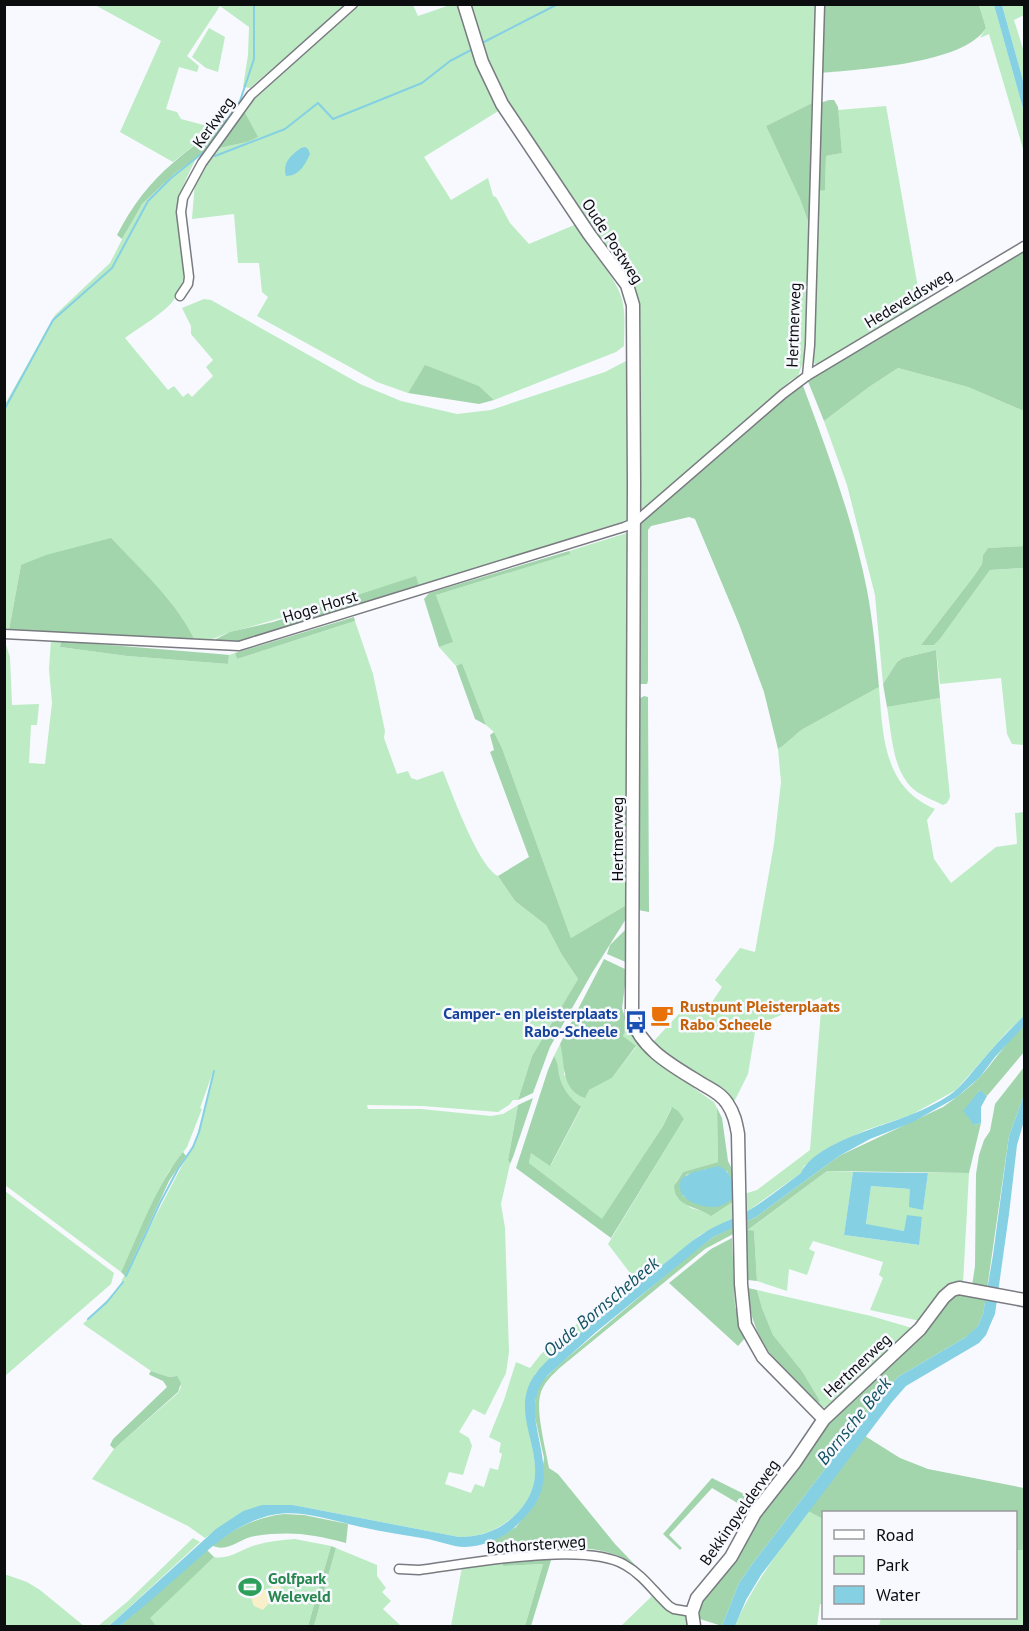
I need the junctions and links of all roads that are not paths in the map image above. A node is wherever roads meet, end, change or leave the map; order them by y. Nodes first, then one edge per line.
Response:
1 (353, 4) edge
2 (464, 4) edge
3 (820, 4) edge
4 (1024, 246) edge
5 (180, 296) dead end
6 (807, 376) junction
7 (634, 522) junction
8 (4, 634) edge
9 (1024, 1300) edge
10 (824, 1419) junction
11 (399, 1569) dead end
12 (695, 1622) edge

1 - 5 street, Kerkweg
2 - 7 street, Oude Postweg
3 - 6 street, Hertmerweg
4 - 6 street, Hedeveldsweg
6 - 7 street, Hertmerweg
7 - 8 street, Hoge Horst
7 - 10 street, Hertmerweg
9 - 10 street, Hertmerweg
10 - 12 street, Bekkingvelderweg
11 - 12 street, Bothorsterweg

